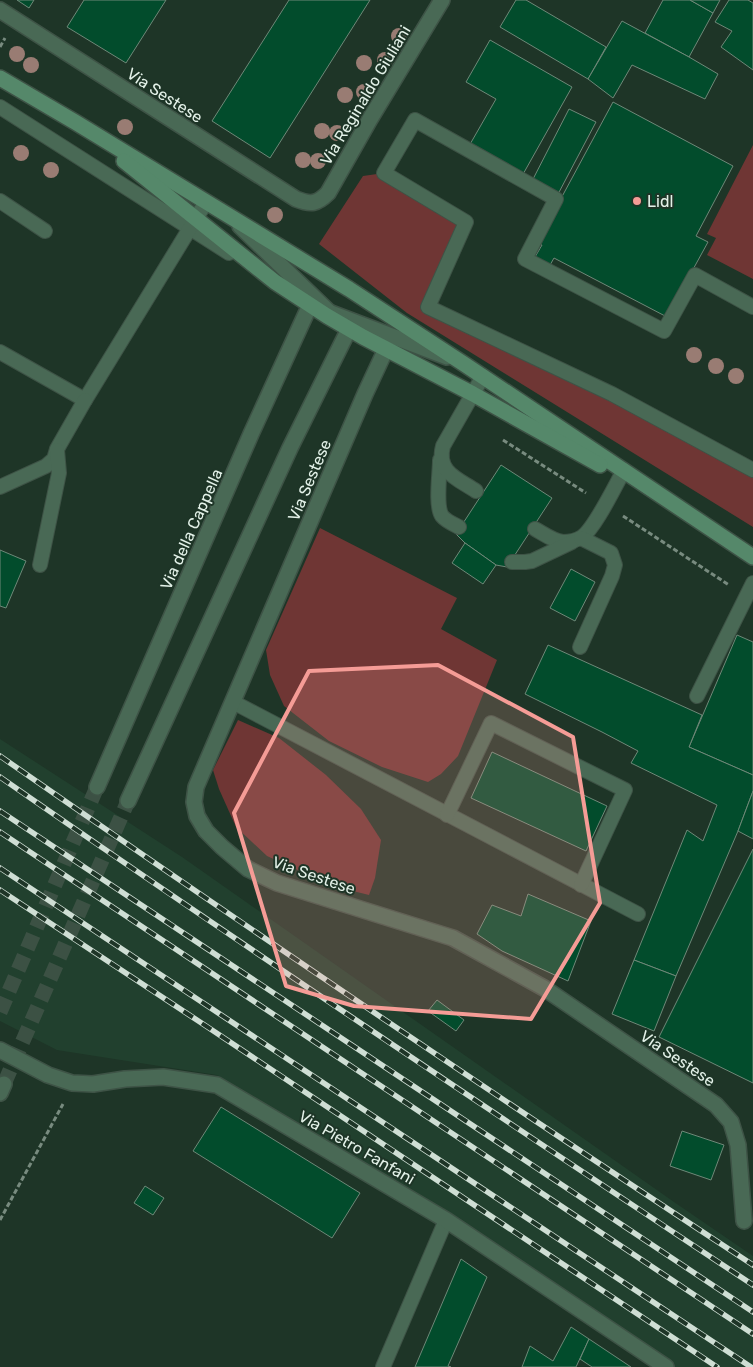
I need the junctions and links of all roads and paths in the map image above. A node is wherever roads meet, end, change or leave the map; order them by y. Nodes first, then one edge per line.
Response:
1 (442, 0) edge
2 (0, 10) edge
3 (6, 38) dead end
4 (0, 47) edge
5 (0, 78) edge
6 (0, 107) edge
7 (75, 122) junction
8 (0, 201) edge
9 (206, 202) junction
10 (315, 203) joint
11 (228, 214) junction
12 (194, 224) junction
13 (45, 231) dead end
14 (310, 305) junction
15 (753, 307) edge
16 (330, 312) junction
17 (349, 329) junction
18 (386, 348) junction
19 (0, 352) edge
20 (464, 364) junction
21 (483, 376) junction
22 (473, 394) junction
23 (85, 400) junction
24 (503, 440) dead end
25 (57, 449) junction
26 (441, 454) junction
27 (753, 470) edge
28 (622, 473) junction
29 (0, 487) edge
30 (476, 491) dead end
31 (605, 505) junction
32 (459, 527) dead end
33 (535, 529) dead end
34 (578, 539) junction
35 (753, 557) edge
36 (512, 562) dead end
37 (40, 565) dead end
38 (750, 589) edge
39 (580, 647) dead end
40 (697, 696) dead end
41 (233, 702) junction
42 (97, 787) tunnel mouth
43 (128, 801) tunnel mouth
44 (447, 815) junction
45 (582, 885) junction
46 (638, 914) dead end
47 (0, 1050) edge
48 (72, 1083) junction
49 (0, 1220) edge
50 (446, 1220) junction
51 (744, 1221) dead end
52 (383, 1367) edge
53 (666, 1367) edge

1 - 10 street, Via Reginaldo Giuliani
2 - 10 street, Via Sestese
3 - 4 path
5 - 7 main road
6 - 12 lane
7 - 9 main road
7 - 12 main road
8 - 13 lane
9 - 11 main road
9 - 12 lane
11 - 16 street
11 - 20 main road
12 - 14 main road
12 - 23 lane
14 - 16 street
14 - 17 main road
14 - 42 street, Via della Cappella
15 - 27 lane
16 - 17 street
16 - 20 street
17 - 18 main road
17 - 43 street
18 - 22 main road
18 - 41 street, Via Sestese
19 - 23 lane
20 - 21 main road
21 - 22 lane
21 - 28 main road
22 - 26 lane
22 - 28 main road
23 - 25 lane
24 - 31 path
25 - 29 lane
25 - 37 lane
26 - 30 lane
26 - 32 lane
28 - 31 lane
28 - 35 main road
31 - 34 lane
31 - 38 path
33 - 34 lane
34 - 36 lane
34 - 39 lane
38 - 40 lane
41 - 44 lane
41 - 51 street, Via Sestese
44 - 45 lane
44 - 45 lane
45 - 46 lane
47 - 48 street, Via Pietro Fanfani
48 - 49 path
48 - 50 street, Via Pietro Fanfani
50 - 52 lane
50 - 53 street, Via Pietro Fanfani

